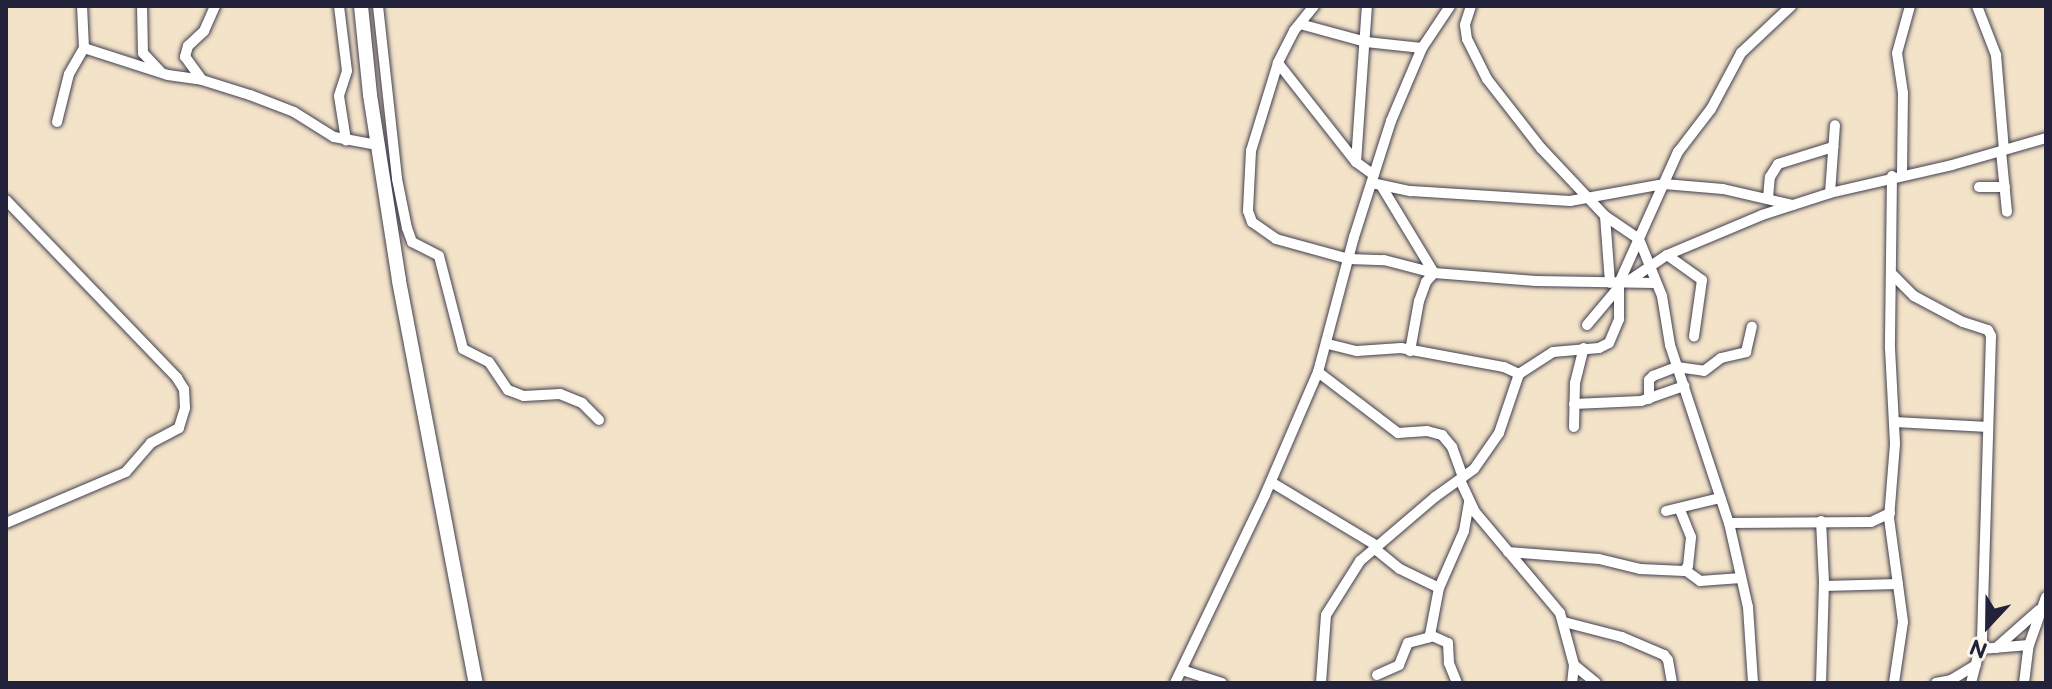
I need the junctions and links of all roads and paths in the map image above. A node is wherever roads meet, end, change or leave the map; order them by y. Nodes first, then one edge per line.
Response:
1 (82, 6) edge
2 (142, 6) edge
3 (215, 6) edge
4 (339, 6) edge
5 (361, 6) edge
6 (378, 6) edge
7 (1314, 6) edge
8 (1367, 6) edge
9 (1450, 6) edge
10 (1471, 6) edge
11 (1791, 6) edge
12 (1910, 6) edge
13 (1977, 6) edge
14 (1300, 24) junction
15 (1366, 42) junction
16 (84, 48) junction
17 (1422, 48) junction
18 (1278, 63) junction
19 (161, 73) junction
20 (202, 80) junction
21 (57, 122) dead end
22 (1835, 125) dead end
23 (2046, 138) edge
24 (346, 140) junction
25 (377, 145) junction
26 (1833, 147) junction
27 (2002, 151) junction
28 (1356, 162) junction
29 (1897, 175) junction
30 (1376, 182) junction
31 (1664, 184) junction
32 (1979, 187) dead end
33 (2005, 187) junction
34 (1830, 193) junction
35 (1768, 198) junction
36 (6, 200) edge
37 (1587, 200) junction
38 (1793, 205) junction
39 (2007, 212) dead end
40 (1605, 216) junction
41 (1639, 239) junction
42 (1667, 255) junction
43 (1349, 259) junction
44 (1650, 265) junction
45 (1434, 273) junction
46 (1892, 274) junction
47 (1655, 283) junction
48 (1618, 284) junction
49 (1587, 325) dead end
50 (1752, 327) dead end
51 (1694, 336) dead end
52 (1328, 344) junction
53 (1584, 348) junction
54 (1410, 351) junction
55 (1677, 367) junction
56 (1318, 372) junction
57 (1519, 374) junction
58 (1684, 386) junction
59 (1649, 399) junction
60 (1574, 404) junction
61 (599, 420) dead end
62 (1895, 422) junction
63 (1574, 427) dead end
64 (1988, 427) junction
65 (1462, 478) junction
66 (1271, 482) junction
67 (1720, 498) junction
68 (1469, 502) junction
69 (1679, 508) junction
70 (1666, 511) dead end
71 (1890, 513) junction
72 (1821, 521) junction
73 (6, 523) edge
74 (1729, 523) junction
75 (1375, 547) junction
76 (1508, 552) junction
77 (1685, 570) junction
78 (1741, 578) junction
79 (1898, 584) junction
80 (1824, 586) junction
81 (1439, 588) junction
82 (2046, 597) edge
83 (2041, 608) junction
84 (1564, 622) junction
85 (1430, 637) junction
86 (2029, 645) junction
87 (1996, 648) junction
88 (1981, 649) junction
89 (1574, 665) junction
90 (1976, 665) junction
91 (1182, 670) junction
92 (1377, 675) dead end
93 (1750, 680) edge
94 (476, 683) edge
95 (1175, 683) edge
96 (1222, 683) edge
97 (1321, 683) edge
98 (1457, 683) edge
99 (1572, 683) edge
100 (1596, 683) edge
101 (1672, 683) edge
102 (1821, 683) edge
103 (1894, 683) edge
104 (1936, 683) edge
105 (1971, 683) edge
106 (2024, 683) edge

1 - 16 street
2 - 19 street
3 - 20 street
4 - 24 street
5 - 25 highway
6 - 61 street
7 - 14 street
8 - 15 street
9 - 17 street
10 - 37 street
11 - 31 street
12 - 29 street
13 - 27 street
14 - 15 street
14 - 18 street
15 - 17 street
15 - 28 street
16 - 19 street
16 - 21 street
17 - 30 street
18 - 28 street
18 - 43 street
19 - 20 street
20 - 24 street
22 - 26 street
23 - 27 street
24 - 25 street
25 - 94 highway
26 - 34 street
26 - 35 street
27 - 29 street
27 - 33 street
28 - 30 street
29 - 34 street
29 - 46 street
30 - 37 street
30 - 43 street
30 - 45 street
31 - 35 street
31 - 37 street
31 - 41 street
32 - 33 street
33 - 39 street
34 - 38 street
35 - 38 street
36 - 73 street
37 - 40 street
38 - 42 street
40 - 41 street
40 - 48 street
41 - 44 street
41 - 48 street
42 - 44 street
42 - 51 street
43 - 45 street
43 - 52 street
44 - 47 street
44 - 48 street
45 - 48 street
45 - 54 street
46 - 62 street
46 - 64 street
47 - 48 street
47 - 55 street
48 - 49 street
48 - 53 street
50 - 55 street
52 - 54 street
52 - 56 street
53 - 57 street
53 - 60 street
54 - 57 street
55 - 58 street
55 - 59 street
56 - 65 street
56 - 66 street
57 - 65 street
58 - 59 street
58 - 67 street
59 - 60 street
60 - 63 street
62 - 64 street
62 - 71 street
64 - 88 street
65 - 68 street
65 - 75 street
66 - 75 street
66 - 91 street
67 - 69 street
67 - 74 street
68 - 76 street
68 - 81 street
69 - 70 street
69 - 77 street
71 - 72 street
71 - 79 street
72 - 74 street
72 - 80 street
74 - 78 street
75 - 81 street
75 - 97 street
76 - 77 street
76 - 84 street
77 - 78 street
78 - 93 street
79 - 80 street
79 - 103 street
80 - 102 street
81 - 85 street
82 - 83 street
83 - 86 street
83 - 87 street
84 - 89 street
84 - 101 street
85 - 92 street
85 - 98 street
86 - 87 street
86 - 106 street
87 - 88 street
88 - 90 street
89 - 99 street
89 - 100 street
90 - 104 street
90 - 105 street
91 - 95 street
91 - 96 street

